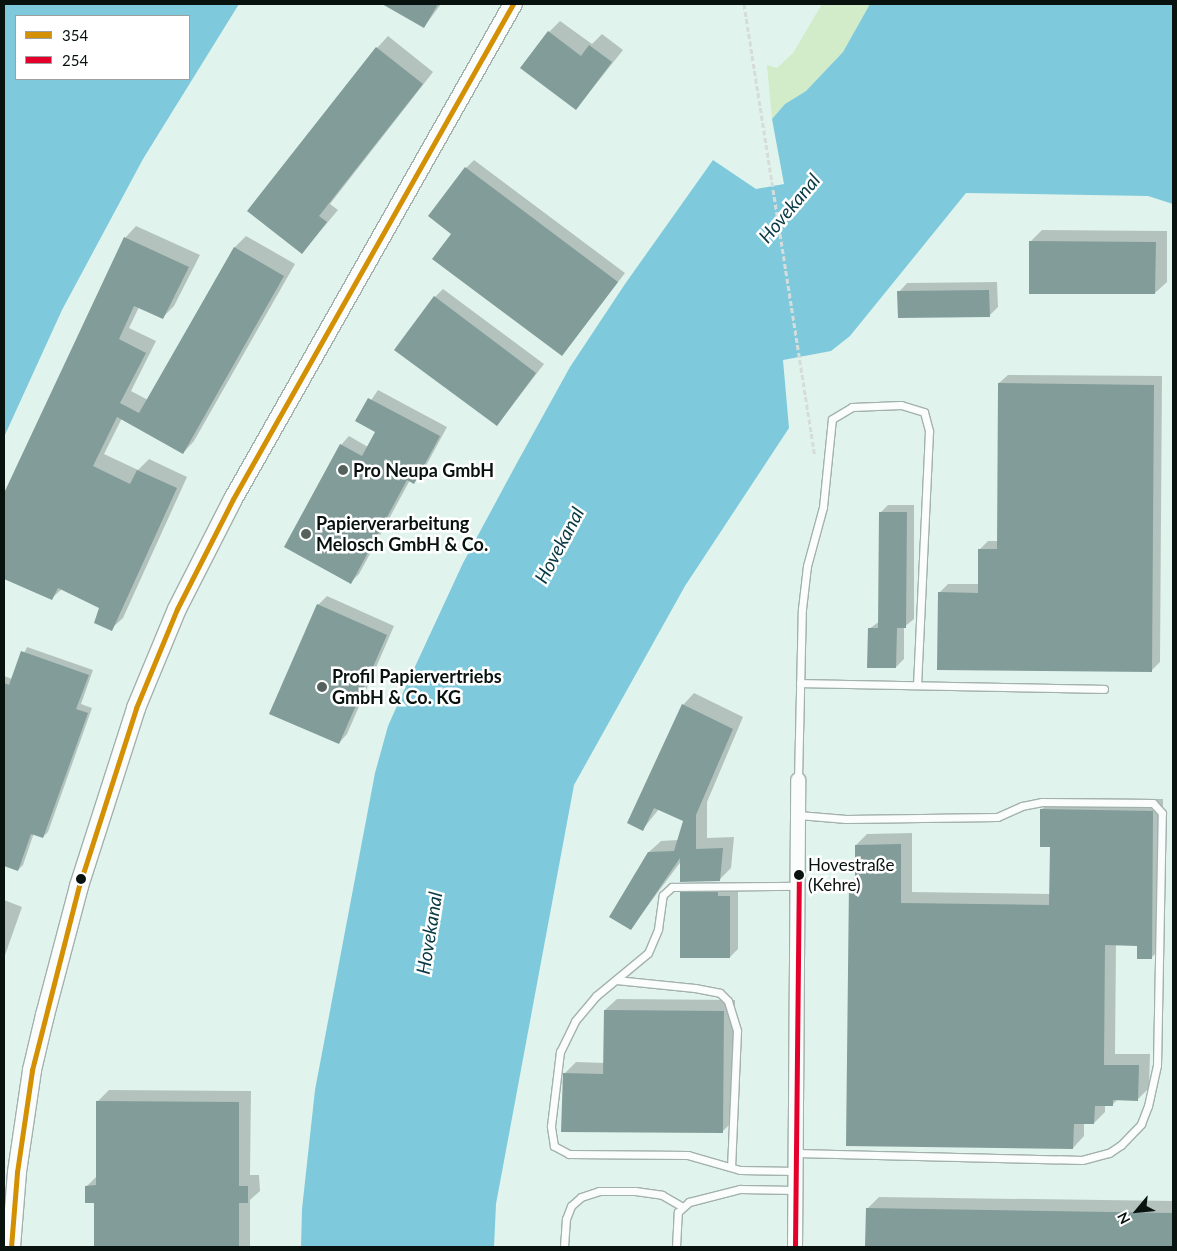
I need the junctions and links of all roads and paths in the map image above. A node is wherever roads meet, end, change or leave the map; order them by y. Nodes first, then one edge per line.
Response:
1 (514, 4) edge
2 (744, 4) edge
3 (816, 460) dead end
4 (800, 683) junction
5 (917, 685) junction
6 (1104, 689) dead end
7 (798, 780) joint
8 (798, 815) junction
9 (799, 886) junction
10 (616, 980) junction
11 (796, 1153) junction
12 (731, 1167) junction
13 (796, 1170) junction
14 (795, 1190) junction
15 (683, 1207) junction
16 (11, 1247) edge
17 (564, 1247) edge
18 (676, 1247) edge
19 (795, 1247) edge

1 - 16 street
2 - 3 path
4 - 5 lane
4 - 5 lane
4 - 7 lane
5 - 6 lane
7 - 8 street
8 - 9 street
8 - 11 lane
9 - 10 lane
9 - 11 street
10 - 12 lane
10 - 12 lane
11 - 13 street
12 - 13 lane
13 - 14 street
14 - 15 lane
14 - 19 street
15 - 17 lane
15 - 18 lane

